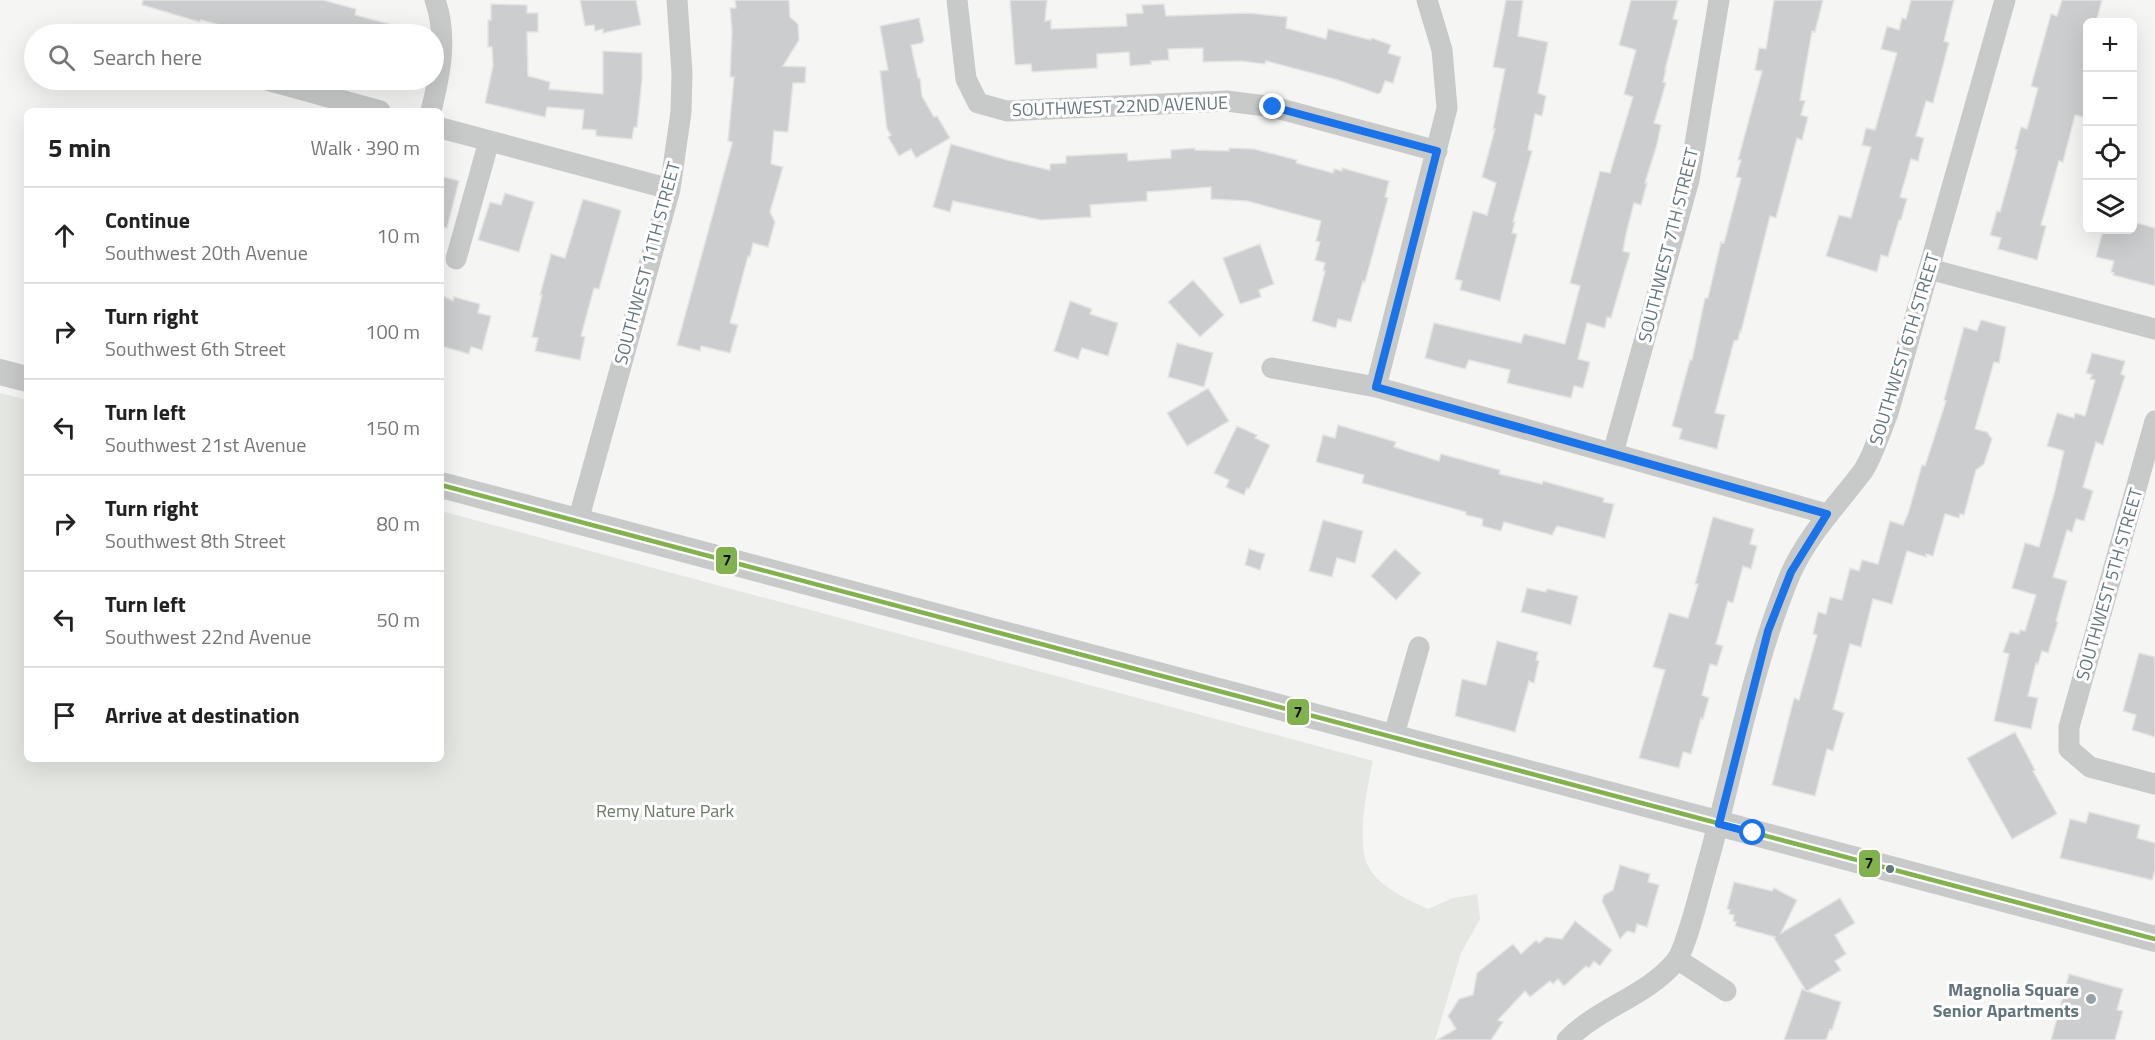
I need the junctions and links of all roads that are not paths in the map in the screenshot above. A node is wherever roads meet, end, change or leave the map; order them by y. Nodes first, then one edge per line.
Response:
1 (435, 0) edge
2 (677, 0) edge
3 (957, 0) edge
4 (1427, 0) edge
5 (1719, 0) edge
6 (2005, 0) edge
7 (440, 24) edge
8 (303, 90) edge
9 (435, 90) edge
10 (369, 108) edge
11 (432, 108) edge
12 (444, 129) edge
13 (489, 141) junction
14 (1437, 151) junction
15 (670, 189) junction
16 (456, 259) dead end
17 (1929, 269) junction
18 (2155, 329) edge
19 (1272, 368) dead end
20 (0, 372) edge
21 (24, 378) edge
22 (1376, 387) junction
23 (2155, 421) edge
24 (1613, 453) junction
25 (444, 486) edge
26 (1827, 514) junction
27 (578, 521) junction
28 (1419, 647) dead end
29 (1393, 738) junction
30 (2155, 784) edge
31 (1719, 824) junction
32 (2155, 939) edge
33 (1677, 959) junction
34 (1726, 991) dead end
35 (1567, 1040) edge

1 - 7 street
2 - 15 street, SOUTHWEST 11TH STREET
3 - 14 street, SOUTHWEST 22ND AVENUE
4 - 14 street
5 - 24 street, SOUTHWEST 7TH STREET
6 - 17 street, SOUTHWEST 6TH STREET
8 - 10 street
9 - 11 street
12 - 13 street
13 - 15 street
13 - 16 street
14 - 22 street
15 - 27 street, SOUTHWEST 11TH STREET
17 - 18 street
17 - 26 street, SOUTHWEST 6TH STREET
19 - 22 street
20 - 21 street
22 - 24 street
23 - 30 street, SOUTHWEST 5TH STREET
24 - 26 street
25 - 27 street
26 - 31 street, SOUTHWEST 6TH STREET
27 - 29 street
28 - 29 street
29 - 31 street
31 - 32 street
31 - 33 street, SOUTHWEST 6TH STREET
33 - 34 street
33 - 35 street

